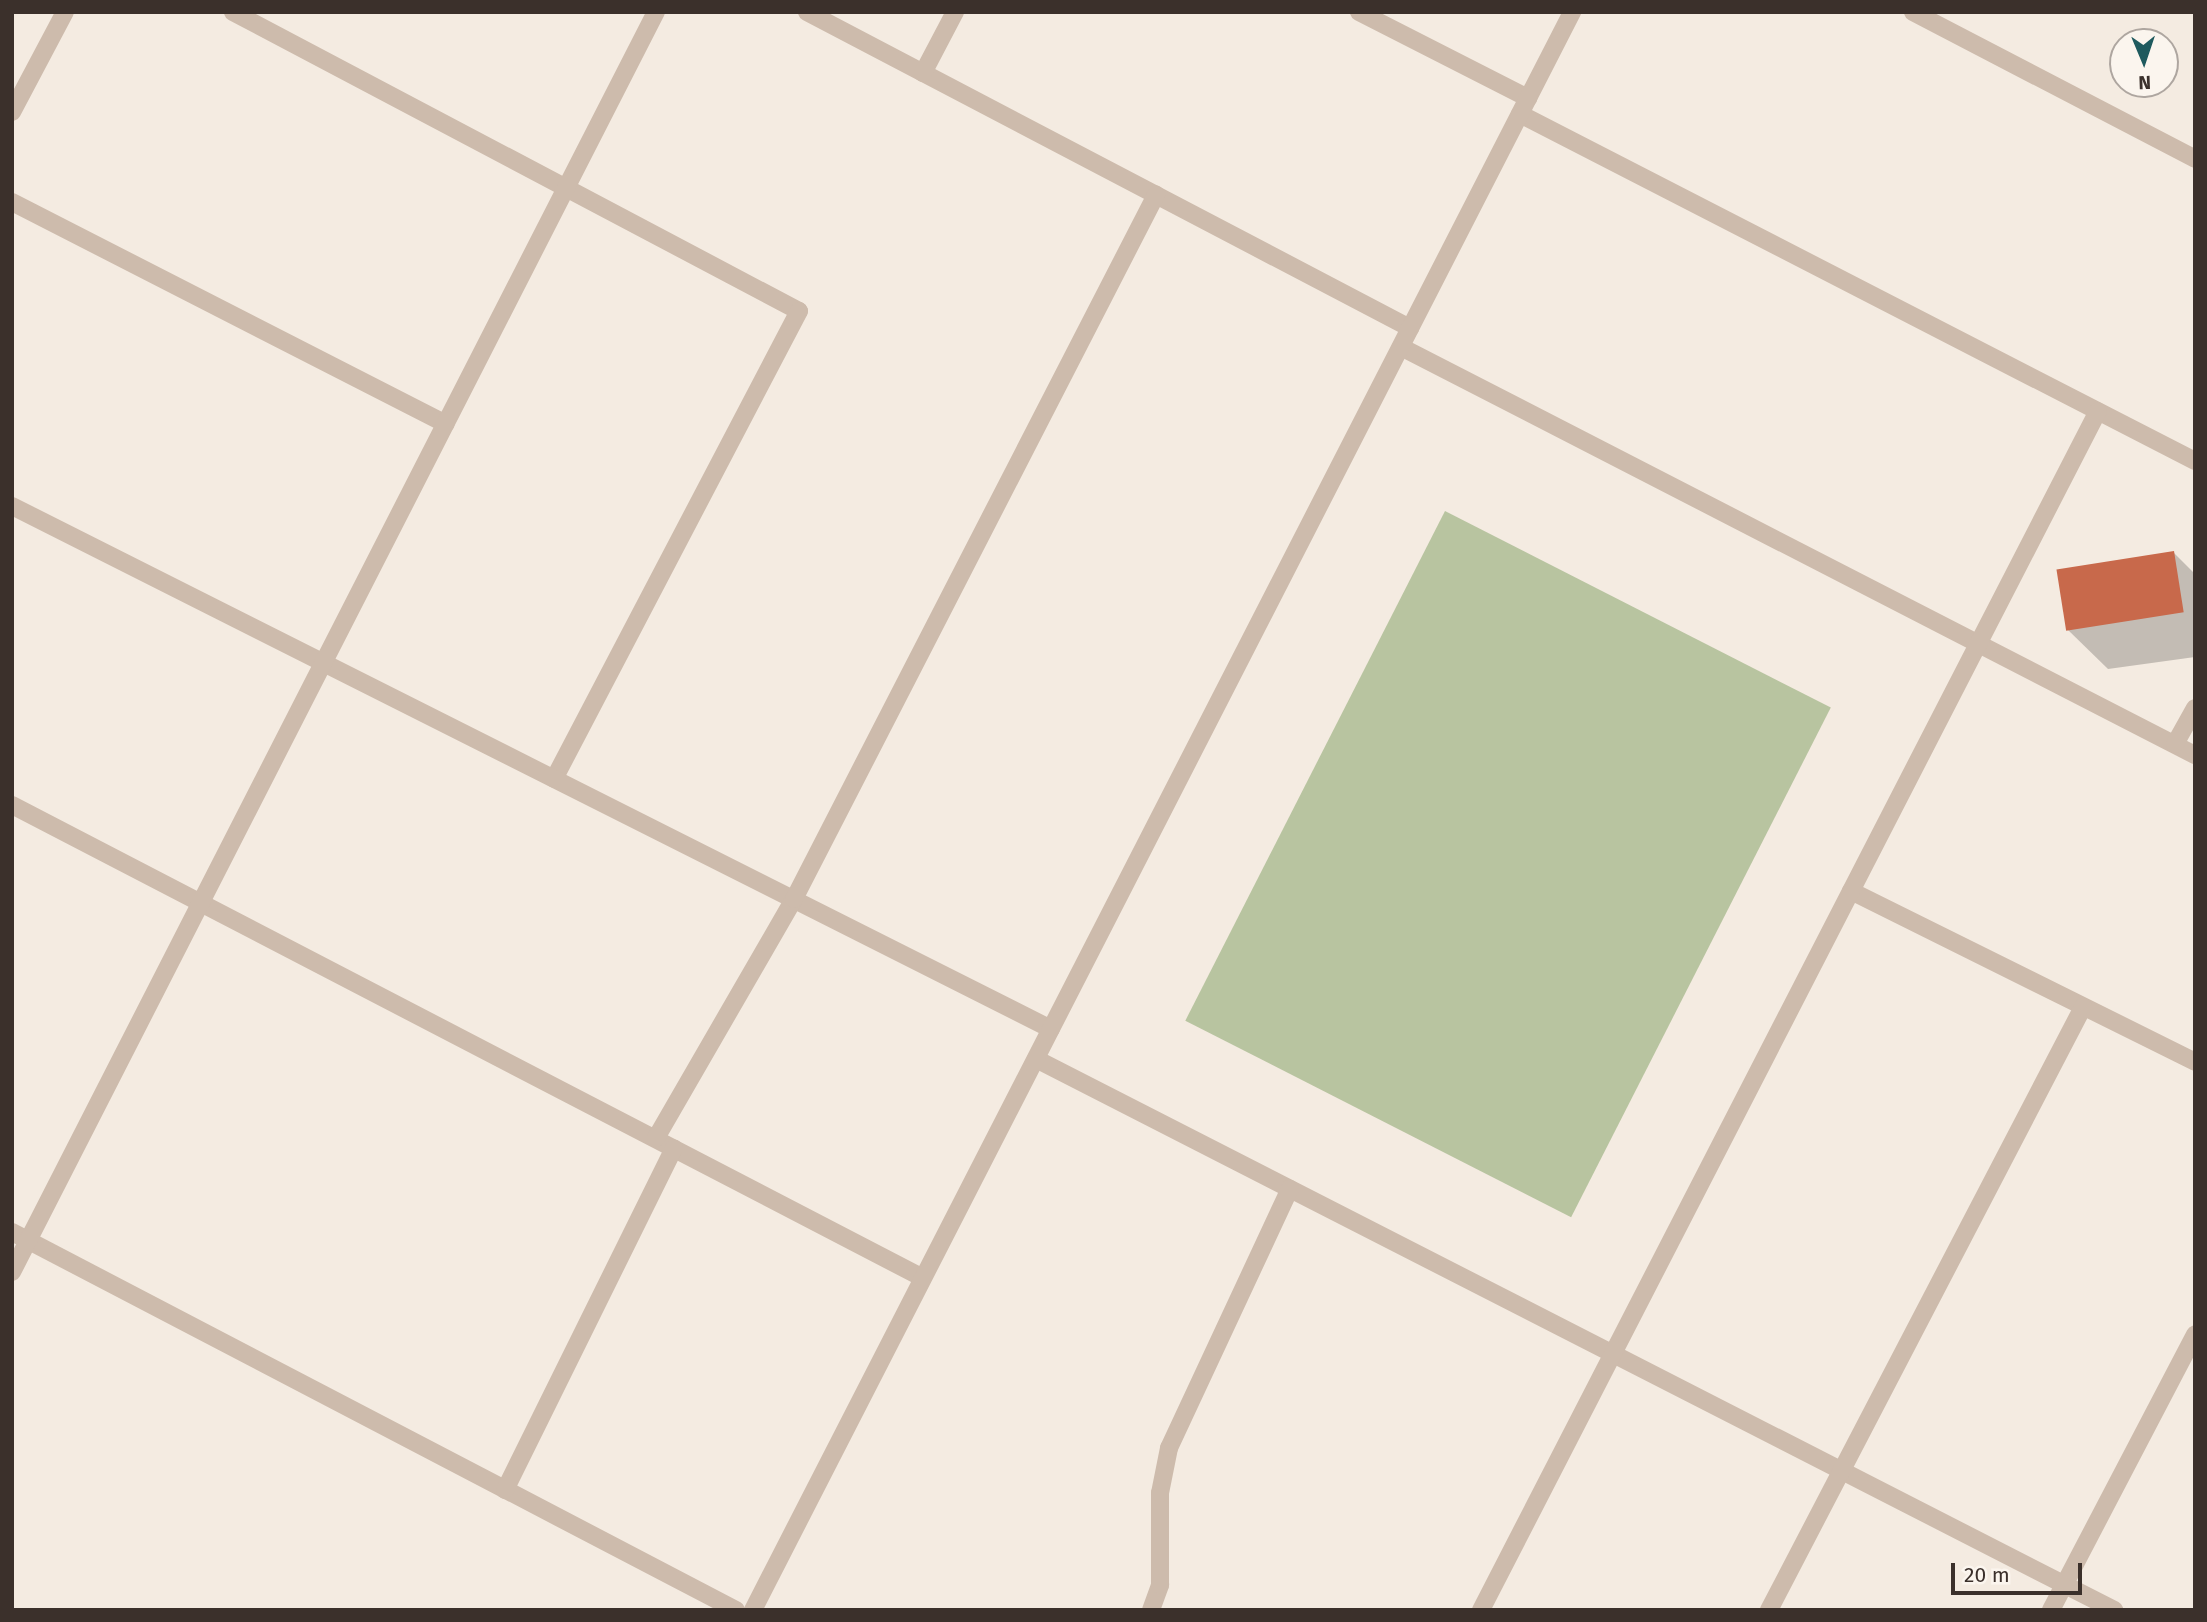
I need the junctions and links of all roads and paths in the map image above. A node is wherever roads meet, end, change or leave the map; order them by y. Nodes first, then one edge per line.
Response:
1 (65, 12) edge
2 (233, 12) edge
3 (656, 12) edge
4 (807, 12) edge
5 (955, 12) edge
6 (1359, 12) edge
7 (1572, 12) edge
8 (1913, 12) edge
9 (923, 73) junction
10 (1524, 106) junction
11 (12, 112) edge
12 (2195, 159) edge
13 (566, 188) junction
14 (1156, 195) junction
15 (12, 202) edge
16 (1410, 328) junction
17 (1401, 347) junction
18 (2098, 411) junction
19 (446, 424) junction
20 (2195, 461) edge
21 (12, 506) edge
22 (1978, 643) junction
23 (324, 663) junction
24 (2195, 708) edge
25 (2175, 744) junction
26 (2195, 755) edge
27 (554, 779) junction
28 (12, 805) edge
29 (1851, 891) junction
30 (793, 900) junction
31 (201, 903) junction
32 (2083, 1007) junction
33 (1051, 1029) junction
34 (1036, 1059) junction
35 (2195, 1062) edge
36 (656, 1138) junction
37 (674, 1148) junction
38 (1290, 1189) junction
39 (20, 1236) edge
40 (12, 1272) edge
41 (923, 1278) junction
42 (2195, 1334) edge
43 (1613, 1354) junction
44 (1842, 1471) junction
45 (505, 1490) junction
46 (2064, 1584) junction
47 (736, 1610) edge
48 (753, 1610) edge
49 (1151, 1610) edge
50 (1481, 1610) edge
51 (1769, 1610) edge
52 (2051, 1610) edge
53 (2114, 1610) edge

1 - 11 street
2 - 13 street
3 - 13 street
4 - 9 street
5 - 9 street
6 - 10 street
7 - 10 street
8 - 12 street
9 - 14 street
10 - 16 street
10 - 18 street
13 - 19 street
13 - 27 street
14 - 16 street
14 - 30 street
15 - 19 street
16 - 17 street
17 - 22 street
17 - 33 street
18 - 20 street
18 - 22 street
19 - 23 street
21 - 23 street
22 - 25 street
22 - 29 street
23 - 27 street
23 - 31 street
24 - 25 street
25 - 26 street
27 - 30 street
28 - 31 street
29 - 32 street
29 - 43 street
30 - 33 street
30 - 36 street
31 - 36 street
31 - 39 street
32 - 35 street
32 - 44 street
33 - 34 street
34 - 38 street
34 - 41 street
36 - 37 street
37 - 41 street
37 - 45 street
38 - 43 street
38 - 49 street
39 - 40 street
39 - 45 street
41 - 48 street
42 - 46 street
43 - 44 street
43 - 50 street
44 - 46 street
44 - 51 street
45 - 47 street
46 - 52 street
46 - 53 street

